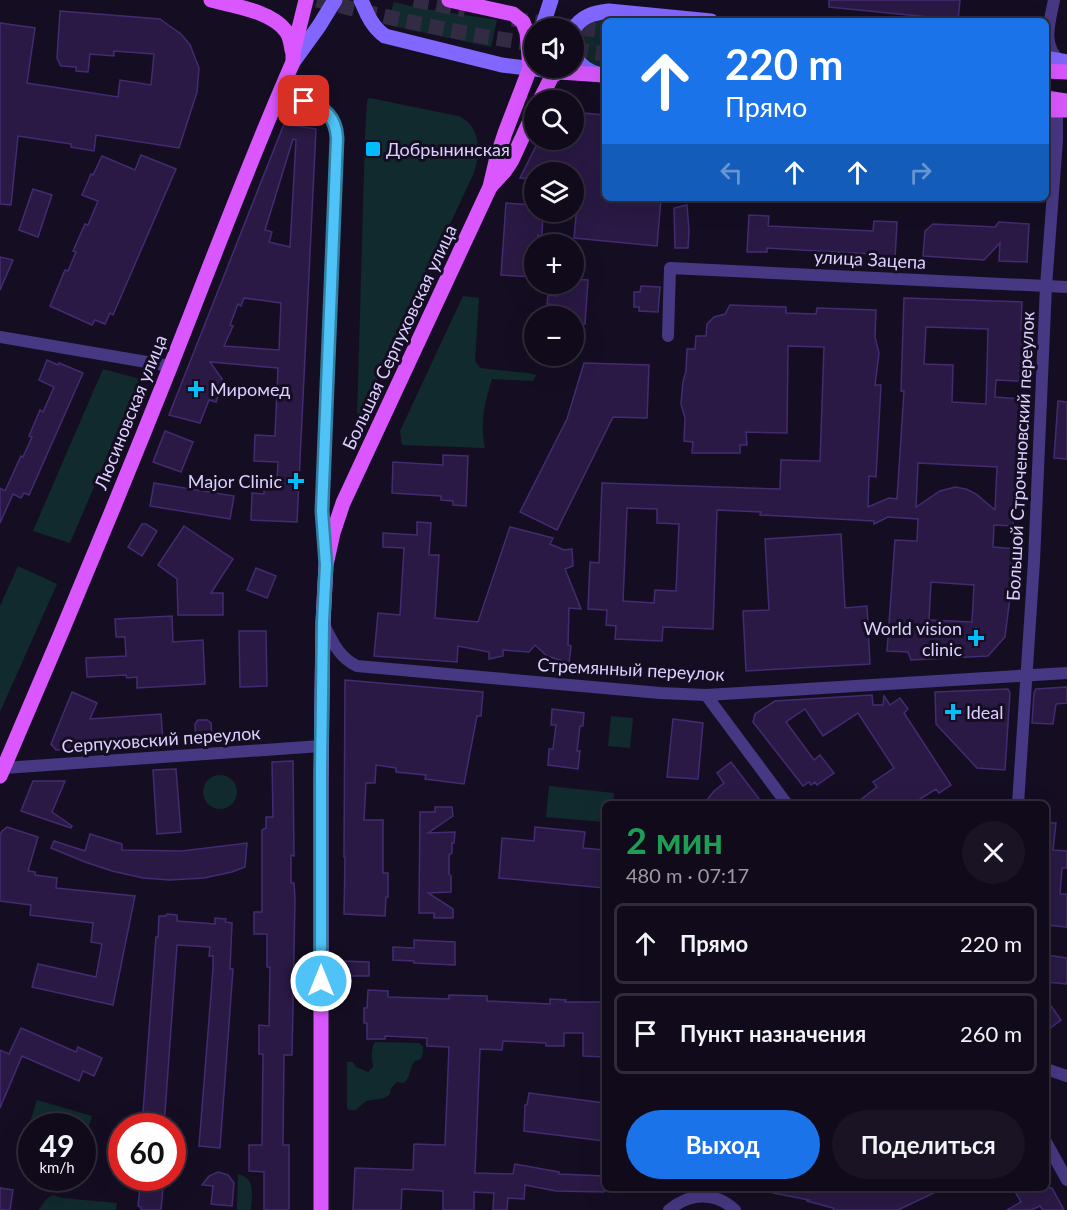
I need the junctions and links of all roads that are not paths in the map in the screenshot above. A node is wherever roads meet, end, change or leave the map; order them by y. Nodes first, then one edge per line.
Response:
1 (211, 0) edge
2 (306, 0) edge
3 (361, 0) edge
4 (449, 0) tunnel mouth
5 (550, 0) edge
6 (1054, 0) edge
7 (334, 1) edge
8 (545, 18) edge
9 (584, 18) edge
10 (680, 18) edge
11 (524, 25) tunnel mouth
12 (1049, 28) edge
13 (1049, 45) edge
14 (293, 58) junction
15 (524, 63) edge
16 (1060, 63) edge
17 (584, 68) edge
18 (584, 74) edge
19 (602, 75) edge
20 (602, 75) edge
21 (526, 78) edge
22 (1059, 108) edge
23 (268, 118) junction
24 (524, 134) edge
25 (490, 187) junction
26 (1046, 286) junction
27 (1067, 286) edge
28 (668, 336) dead end
29 (0, 337) edge
30 (170, 366) junction
31 (326, 565) junction
32 (323, 622) junction
33 (1067, 673) edge
34 (1027, 675) junction
35 (706, 695) junction
36 (321, 746) junction
37 (2, 772) edge
38 (785, 801) edge
39 (1018, 801) edge
40 (1049, 1070) edge
41 (1067, 1076) edge
42 (1049, 1147) edge
43 (1067, 1180) edge
44 (321, 1210) edge
45 (669, 1210) edge
46 (735, 1210) edge

1 - 14 main road
2 - 14 main road, Люсиновская улица
3 - 15 main road
4 - 11 main road
5 - 8 main road
6 - 12 street
7 - 14 main road
9 - 10 main road
13 - 16 street
14 - 23 main road, Люсиновская улица
17 - 19 main road
18 - 20 main road
21 - 25 main road, Большая Серпуховская улица
22 - 26 street, Большой Строченовский переулок
23 - 30 main road, Люсиновская улица
23 - 31 street
24 - 25 main road
25 - 31 main road, Большая Серпуховская улица
26 - 27 street, улица Зацепа
26 - 28 street, улица Зацепа
26 - 34 street, Большой Строченовский переулок
29 - 30 street
30 - 37 main road, Люсиновская улица
31 - 32 main road, Большая Серпуховская улица
32 - 35 street, Стремянный переулок
32 - 36 main road, Большая Серпуховская улица
33 - 34 street, Стремянный переулок
34 - 35 street, Стремянный переулок
34 - 39 street, Большой Строченовский переулок
35 - 38 street
36 - 37 street, Серпуховский переулок
36 - 44 main road, Большая Серпуховская улица
40 - 41 street
42 - 43 street
45 - 46 street

